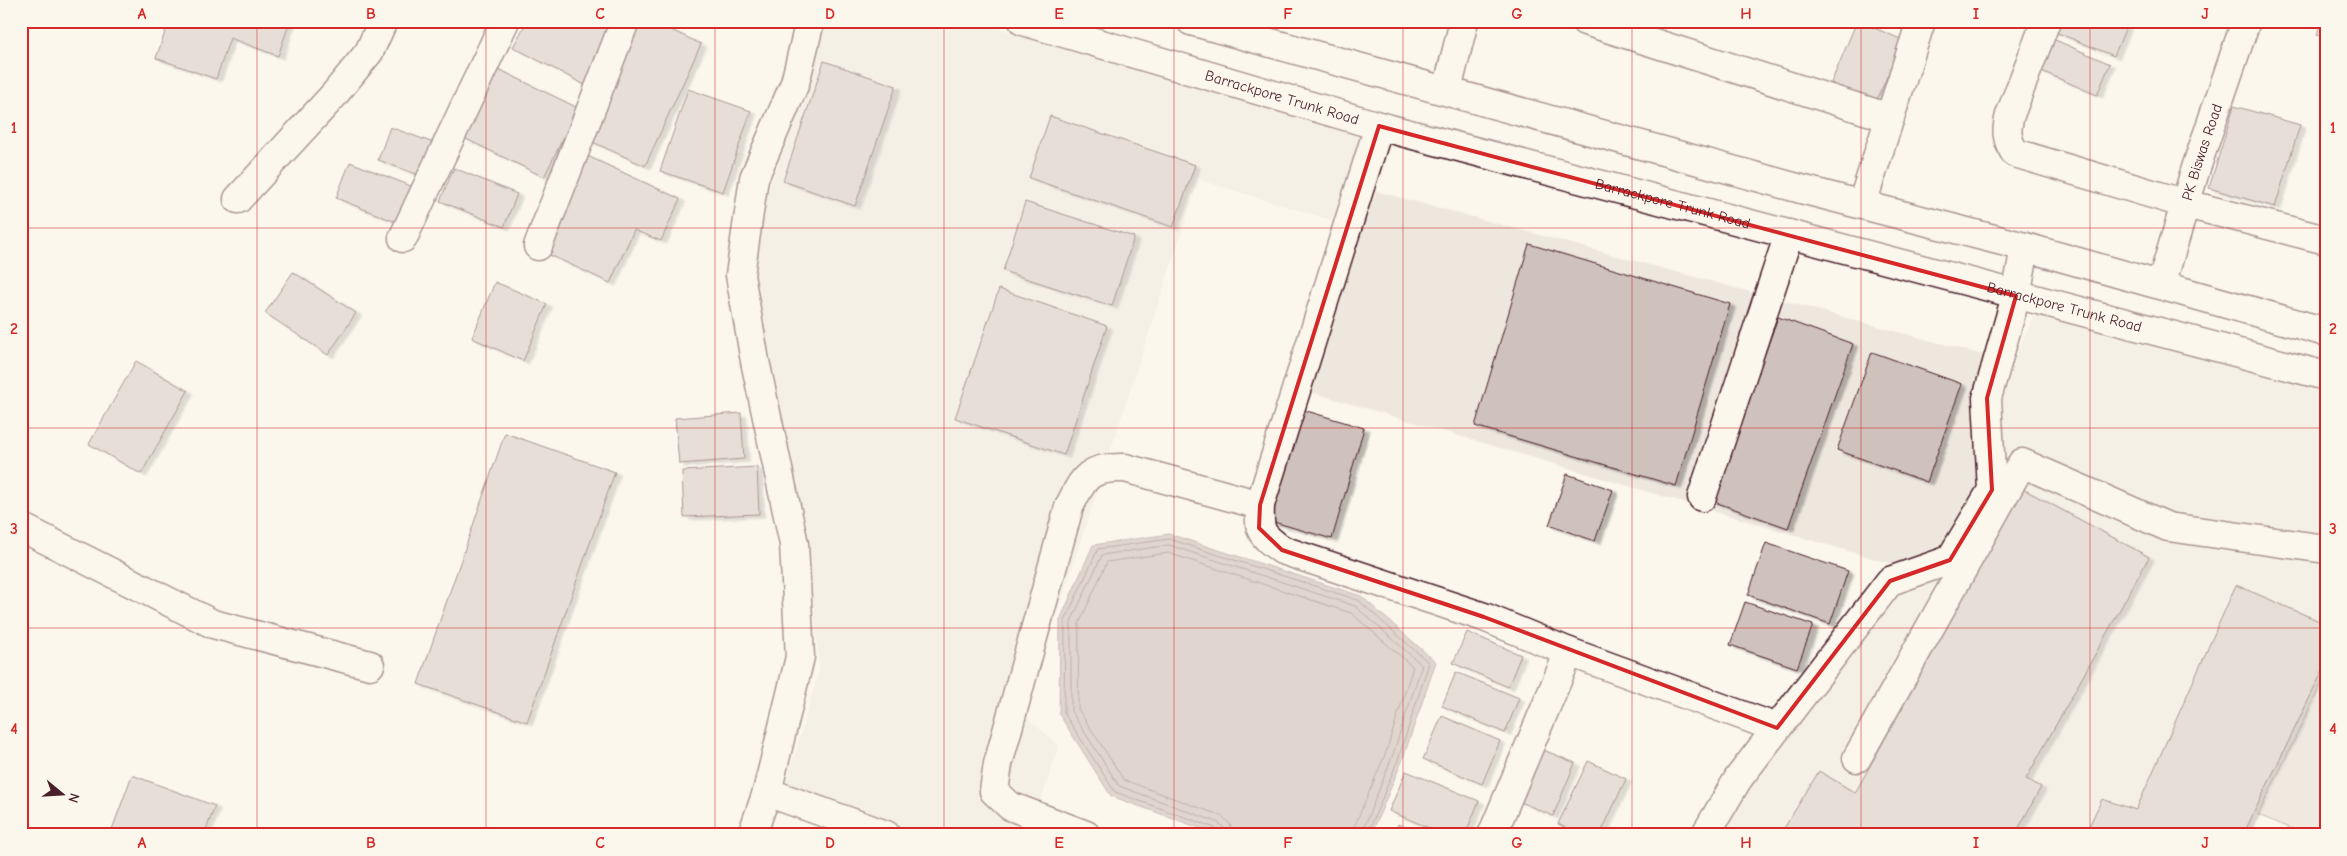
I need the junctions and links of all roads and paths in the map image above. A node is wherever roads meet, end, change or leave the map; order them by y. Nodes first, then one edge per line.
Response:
1 (383, 21) edge
2 (505, 21) edge
3 (625, 21) edge
4 (810, 21) edge
5 (1023, 21) edge
6 (1191, 21) edge
7 (1464, 21) edge
8 (1585, 21) edge
9 (1921, 21) edge
10 (2046, 21) edge
11 (2246, 21) edge
12 (1446, 90) junction
13 (1890, 118) junction
14 (1379, 126) junction
15 (238, 199) dead end
16 (1862, 204) junction
17 (2186, 204) junction
18 (1789, 234) junction
19 (403, 238) dead end
20 (2326, 240) edge
21 (538, 246) dead end
22 (2025, 246) junction
23 (2161, 285) junction
24 (2016, 296) junction
25 (2326, 332) edge
26 (2326, 376) edge
27 (1702, 497) dead end
28 (1260, 505) junction
29 (21, 527) edge
30 (2326, 549) edge
31 (1568, 652) junction
32 (370, 665) dead end
33 (1777, 728) junction
34 (1857, 758) dead end
35 (767, 792) junction
36 (752, 835) edge
37 (886, 835) edge
38 (1086, 835) edge
39 (1492, 835) edge
40 (1705, 835) edge

1 - 15 street
2 - 19 street
3 - 21 street
4 - 35 street
5 - 14 street, Barrackpore Trunk Road
6 - 12 street
7 - 12 street
8 - 13 street
9 - 13 street
10 - 17 street
11 - 17 street, PK Biswas Road
12 - 16 street
13 - 16 street
14 - 18 street, Barrackpore Trunk Road
14 - 28 street
16 - 22 street
17 - 20 street
17 - 23 street, PK Biswas Road
18 - 24 street, Barrackpore Trunk Road
18 - 27 street
22 - 23 street
22 - 24 street
23 - 25 street
24 - 26 street, Barrackpore Trunk Road
24 - 33 street
28 - 31 street
28 - 38 street
29 - 32 street
30 - 34 street
31 - 33 street
31 - 39 street
33 - 40 street
35 - 36 street
35 - 37 street

